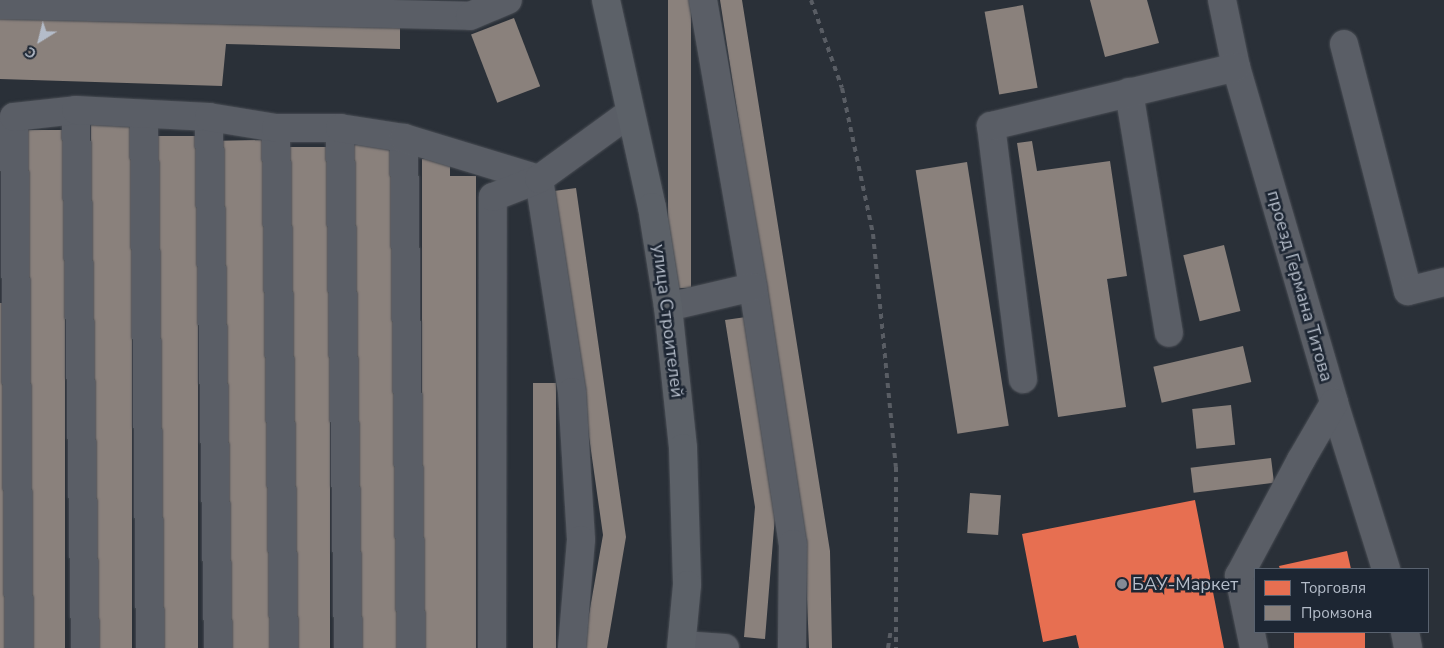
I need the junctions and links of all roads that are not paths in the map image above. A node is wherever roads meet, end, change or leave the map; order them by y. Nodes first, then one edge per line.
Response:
1 (508, 0) edge
2 (606, 0) edge
3 (703, 0) edge
4 (1222, 0) edge
5 (2, 4) edge
6 (91, 4) edge
7 (175, 5) edge
8 (254, 5) edge
9 (334, 6) edge
10 (433, 7) edge
11 (1344, 44) dead end
12 (1236, 67) junction
13 (1129, 92) junction
14 (76, 110) junction
15 (630, 112) junction
16 (144, 114) junction
17 (209, 117) junction
18 (276, 128) junction
19 (340, 128) junction
20 (404, 138) junction
21 (539, 179) junction
22 (1444, 282) edge
23 (753, 288) junction
24 (668, 307) junction
25 (1169, 333) dead end
26 (1023, 379) dead end
27 (1334, 403) junction
28 (1386, 568) edge
29 (1405, 633) edge
30 (682, 646) edge
31 (19, 648) edge
32 (85, 648) edge
33 (150, 648) edge
34 (218, 648) edge
35 (284, 648) edge
36 (348, 648) edge
37 (411, 648) edge
38 (492, 648) edge
39 (572, 648) edge
40 (725, 648) edge
41 (792, 648) edge
42 (1254, 648) edge
43 (1408, 648) edge

1 - 10 street
2 - 15 main road, улица Строителей
3 - 23 street
4 - 12 street, проезд Германа Титова
5 - 6 street
6 - 7 street
7 - 8 street
8 - 9 street
9 - 10 street
11 - 22 street
12 - 13 street
12 - 27 street, проезд Германа Титова
13 - 25 street
13 - 26 street
14 - 16 street
14 - 31 street
14 - 32 street
15 - 21 street
15 - 24 main road, улица Строителей
16 - 17 street
16 - 33 street
17 - 18 street
17 - 34 street
18 - 19 street
18 - 35 street
19 - 20 street
19 - 36 street
20 - 21 street
20 - 37 street
21 - 38 street
21 - 39 street
23 - 24 street
23 - 41 street
24 - 30 main road, улица Строителей
27 - 28 street, проезд Германа Титова
27 - 42 street
29 - 43 street
30 - 40 street

